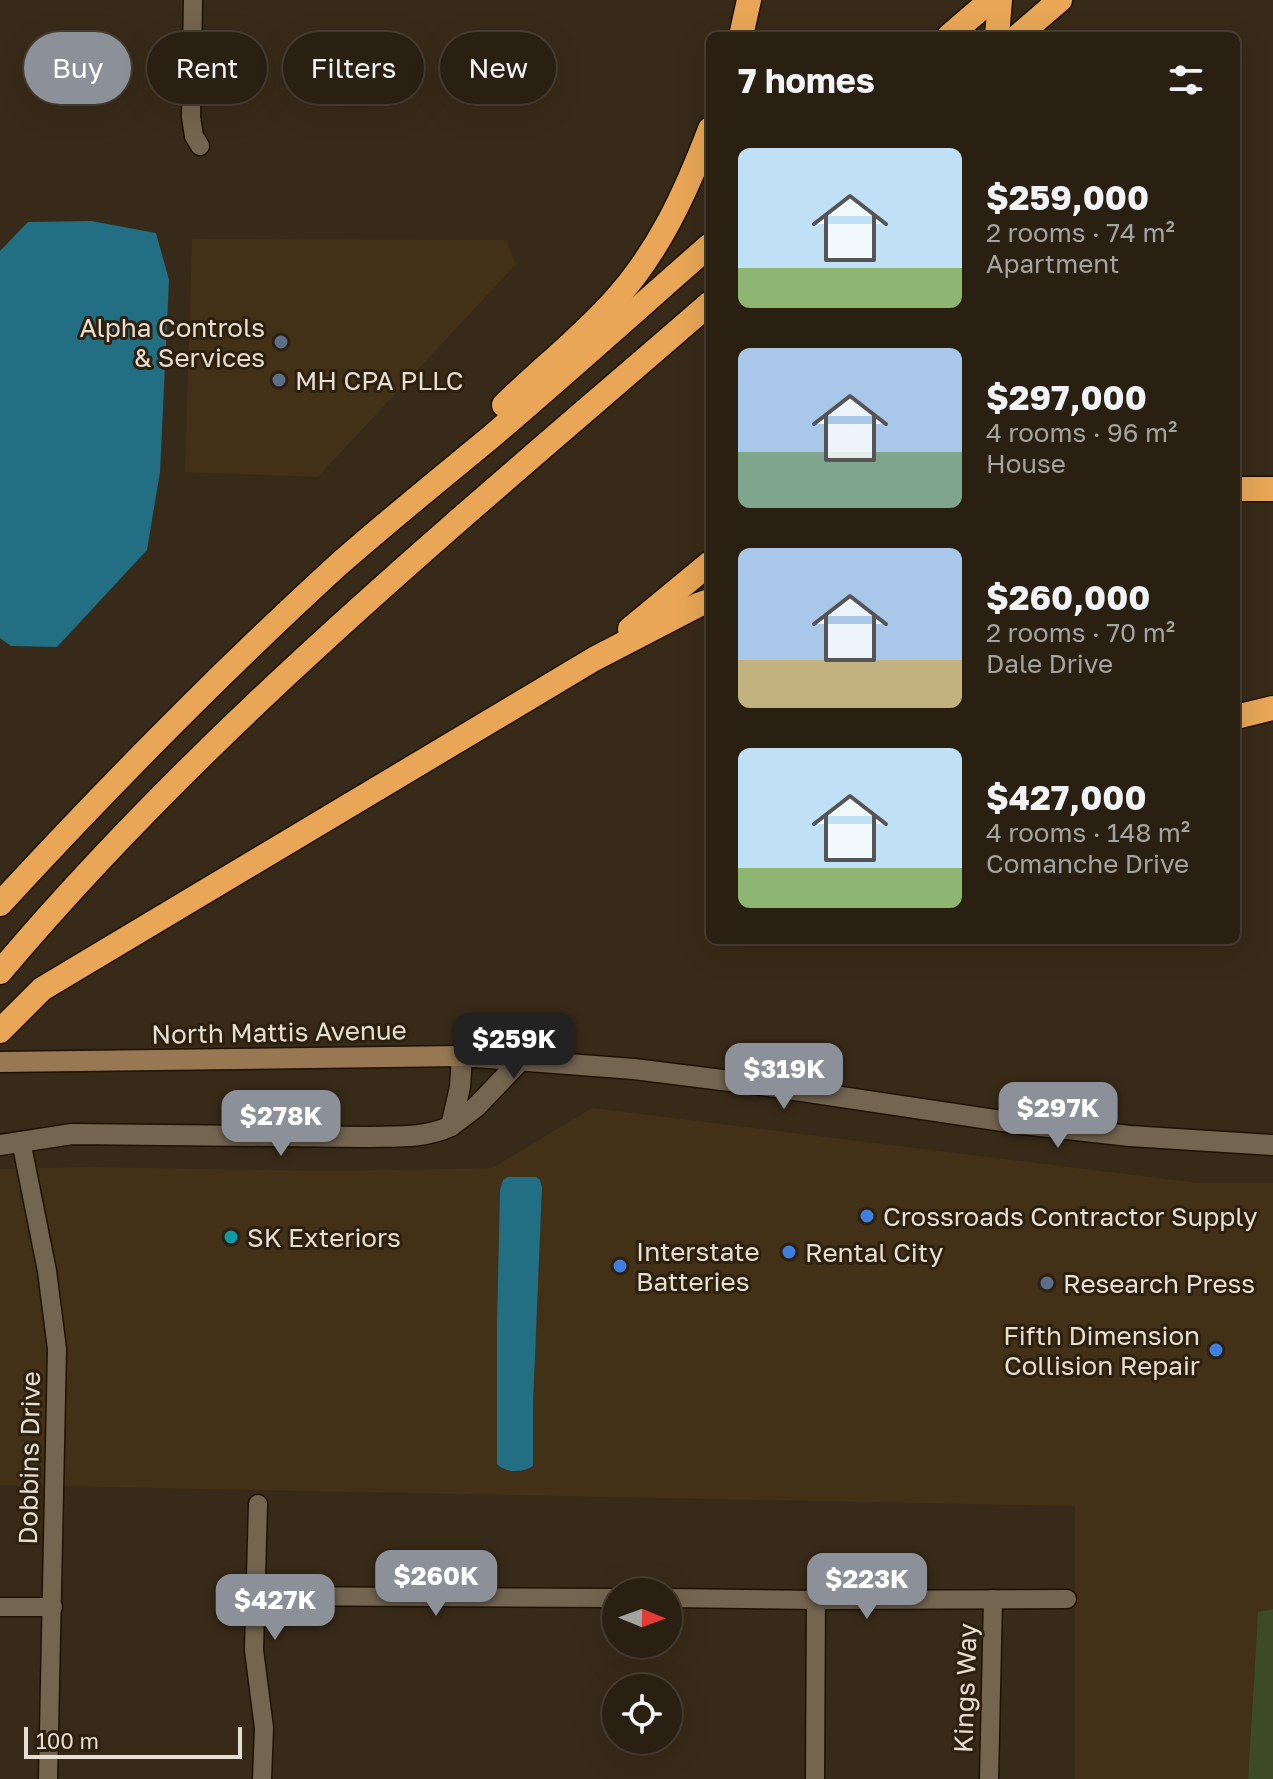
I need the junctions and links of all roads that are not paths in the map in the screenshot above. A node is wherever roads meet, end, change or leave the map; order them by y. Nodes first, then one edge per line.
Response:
1 (193, 0) edge
2 (749, 0) edge
3 (991, 0) edge
4 (1000, 0) edge
5 (1060, 0) edge
6 (1069, 0) edge
7 (742, 32) edge
8 (954, 32) edge
9 (997, 32) edge
10 (1023, 32) edge
11 (1043, 32) edge
12 (706, 138) edge
13 (200, 146) dead end
14 (706, 249) edge
15 (706, 306) edge
16 (1240, 489) edge
17 (1273, 489) edge
18 (400, 511) junction
19 (706, 566) edge
20 (706, 602) edge
21 (594, 659) junction
22 (1273, 708) edge
23 (1240, 716) edge
24 (0, 904) edge
25 (0, 972) edge
26 (0, 1031) edge
27 (462, 1056) junction
28 (521, 1060) junction
29 (2, 1062) edge
30 (451, 1126) junction
31 (21, 1141) junction
32 (0, 1145) edge
33 (1273, 1145) edge
34 (258, 1504) dead end
35 (256, 1596) junction
36 (602, 1598) edge
37 (682, 1598) edge
38 (993, 1599) junction
39 (1067, 1599) dead end
40 (816, 1600) junction
41 (0, 1607) edge
42 (53, 1607) junction
43 (48, 1779) edge
44 (262, 1779) edge
45 (815, 1779) edge
46 (989, 1779) edge

1 - 13 street
2 - 7 highway
3 - 8 highway
4 - 9 highway
5 - 10 highway
6 - 11 highway
12 - 18 highway
14 - 18 highway
15 - 25 highway
16 - 17 highway
18 - 24 highway
19 - 21 highway
20 - 21 highway
21 - 26 highway
22 - 23 highway
27 - 28 street, North Mattis Avenue
27 - 29 main road, North Mattis Avenue
27 - 30 street
28 - 30 street
28 - 33 street, North Mattis Avenue
30 - 31 street
31 - 32 street
31 - 42 street, Dobbins Drive
34 - 35 street
35 - 36 street
35 - 44 street
37 - 40 street
38 - 39 street
38 - 40 street
38 - 46 street, Kings Way
40 - 45 street
41 - 42 street
42 - 43 street, Dobbins Drive

